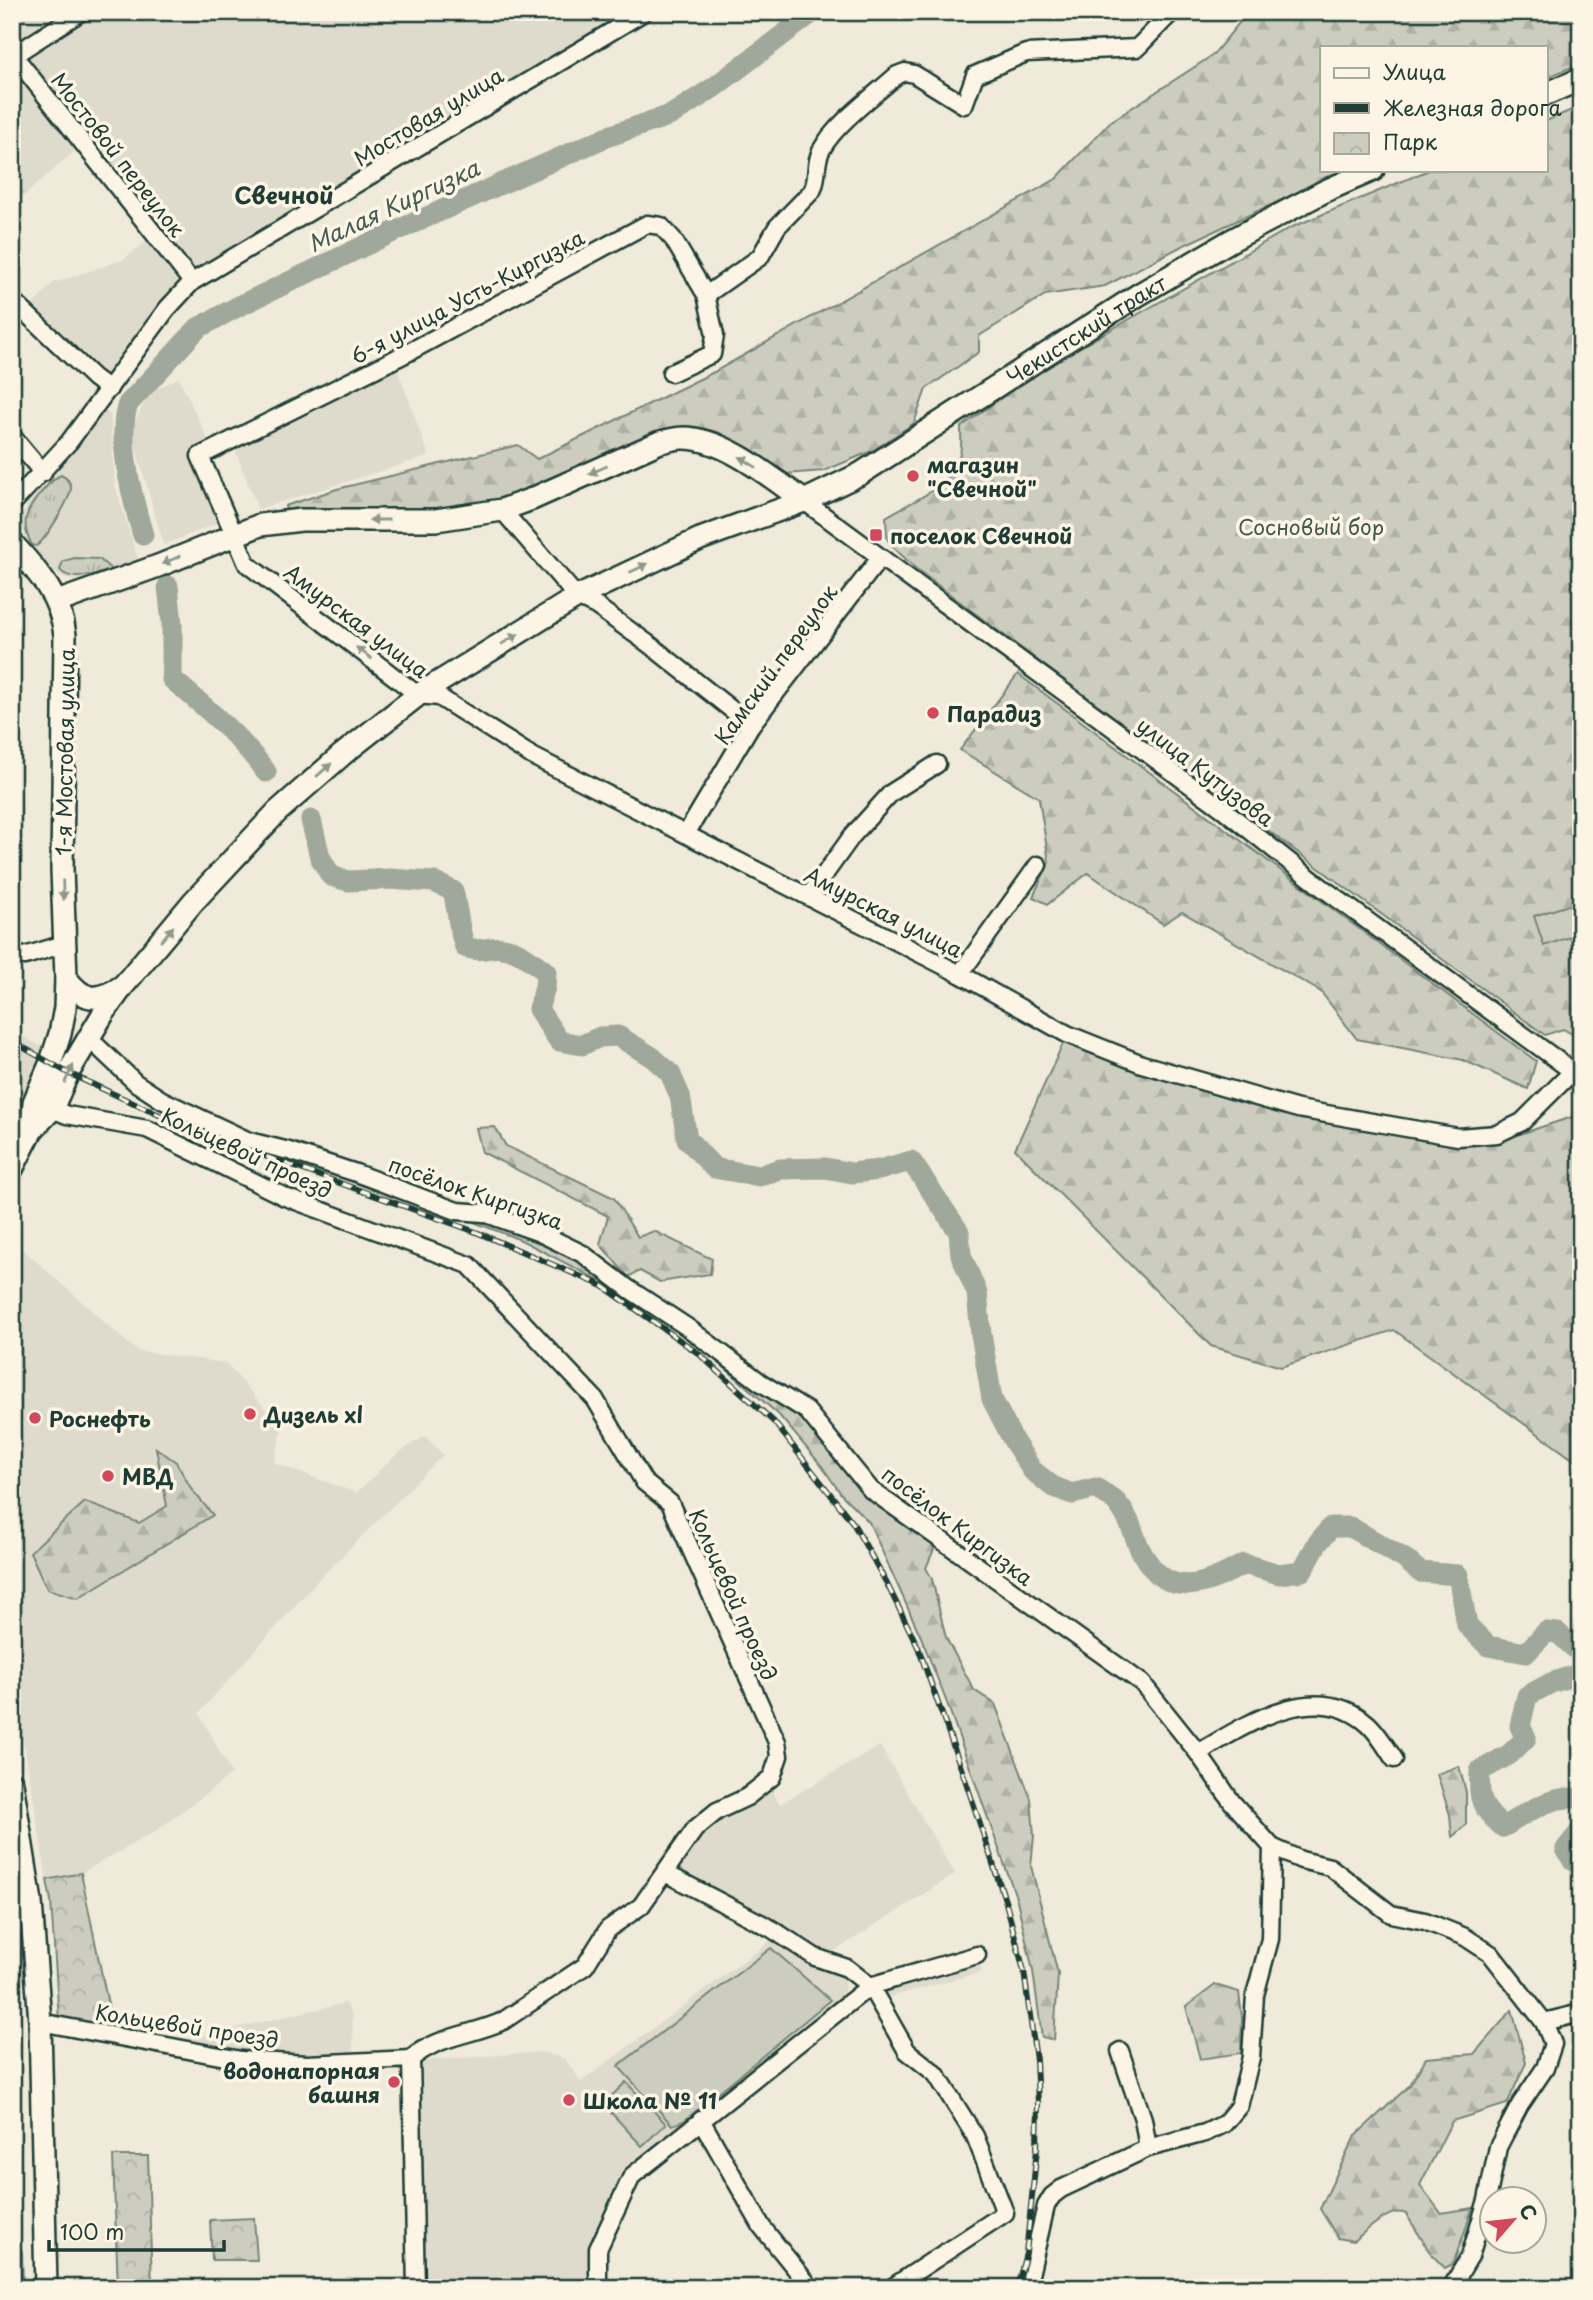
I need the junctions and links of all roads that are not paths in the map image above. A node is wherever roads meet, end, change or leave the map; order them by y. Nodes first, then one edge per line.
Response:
1 (81, 12) edge
2 (644, 12) edge
3 (1172, 12) edge
4 (13, 54) edge
5 (1581, 79) edge
6 (1548, 93) edge
7 (1368, 172) edge
8 (192, 282) junction
9 (706, 295) junction
10 (12, 300) edge
11 (671, 373) dead end
12 (109, 389) junction
13 (12, 436) edge
14 (43, 472) junction
15 (804, 501) junction
16 (12, 504) edge
17 (502, 510) junction
18 (234, 534) junction
19 (16, 553) edge
20 (880, 558) junction
21 (578, 597) junction
22 (57, 603) junction
23 (418, 695) junction
24 (751, 725) junction
25 (937, 764) dead end
26 (687, 834) junction
27 (1038, 865) dead end
28 (809, 896) junction
29 (64, 944) junction
30 (12, 955) edge
31 (960, 974) junction
32 (66, 978) junction
33 (123, 986) junction
34 (87, 1039) junction
35 (1577, 1074) edge
36 (52, 1109) junction
37 (22, 1127) edge
38 (12, 1169) edge
39 (1198, 1753) junction
40 (1394, 1759) dead end
41 (12, 1783) edge
42 (1272, 1847) junction
43 (665, 1873) junction
44 (21, 1902) edge
45 (977, 1955) dead end
46 (870, 1986) junction
47 (1581, 2013) edge
48 (40, 2022) junction
49 (1544, 2022) junction
50 (1120, 2051) dead end
51 (411, 2059) junction
52 (701, 2120) junction
53 (1148, 2148) junction
54 (46, 2288) edge
55 (416, 2288) edge
56 (598, 2288) edge
57 (811, 2288) edge
58 (891, 2288) edge
59 (1027, 2288) edge
60 (1451, 2288) edge

1 - 4 street
2 - 8 street, Мостовая улица
3 - 9 street
4 - 8 street, Мостовой переулок
5 - 6 main road
7 - 15 main road, Чекистский тракт
8 - 12 street, Мостовая улица
9 - 11 street, 6-я улица Усть-Киргизка
9 - 18 street, 6-я улица Усть-Киргизка
10 - 12 street
12 - 14 street, Мостовая улица
13 - 14 street
14 - 16 street, Мостовая улица
15 -> 17 main road
15 - 20 street, улица Кутузова
21 -> 15 main road, Чекистский тракт
17 -> 18 main road
17 - 21 street
18 -> 22 main road
23 -> 18 street, Амурская улица
19 - 22 main road, 1-я Мостовая улица
20 - 24 street, Камский переулок
20 - 35 street, улица Кутузова
23 -> 21 main road, Чекистский тракт
21 - 24 street
22 -> 29 main road, 1-я Мостовая улица
23 - 26 street, Амурская улица
33 -> 23 main road, Чекистский тракт
24 - 26 street, Камский переулок
25 - 28 street
26 - 28 street, Амурская улица
27 - 31 street
28 - 31 street, Амурская улица
29 - 30 street
29 - 32 main road, 1-я Мостовая улица
31 - 35 street, Амурская улица
32 - 33 main road
32 - 37 main road, 1-я Мостовая улица
33 - 34 main road, Чекистский тракт
36 -> 34 main road, Чекистский тракт
34 - 39 street, посёлок Киргизка
36 - 37 main road, Чекистский тракт
36 - 43 street, Кольцевой проезд
37 - 38 main road
39 - 40 street
39 - 42 street, посёлок Киргизка
41 - 44 main road
42 - 49 street, посёлок Киргизка
42 - 53 street
43 - 46 street
43 - 51 street, Кольцевой проезд
44 - 48 main road
45 - 46 street
46 - 52 street
46 - 58 street
47 - 49 street
48 - 51 street, Кольцевой проезд
48 - 54 main road
49 - 60 street, посёлок Киргизка
50 - 53 street
51 - 55 street
52 - 56 street
52 - 57 street
53 - 59 street

